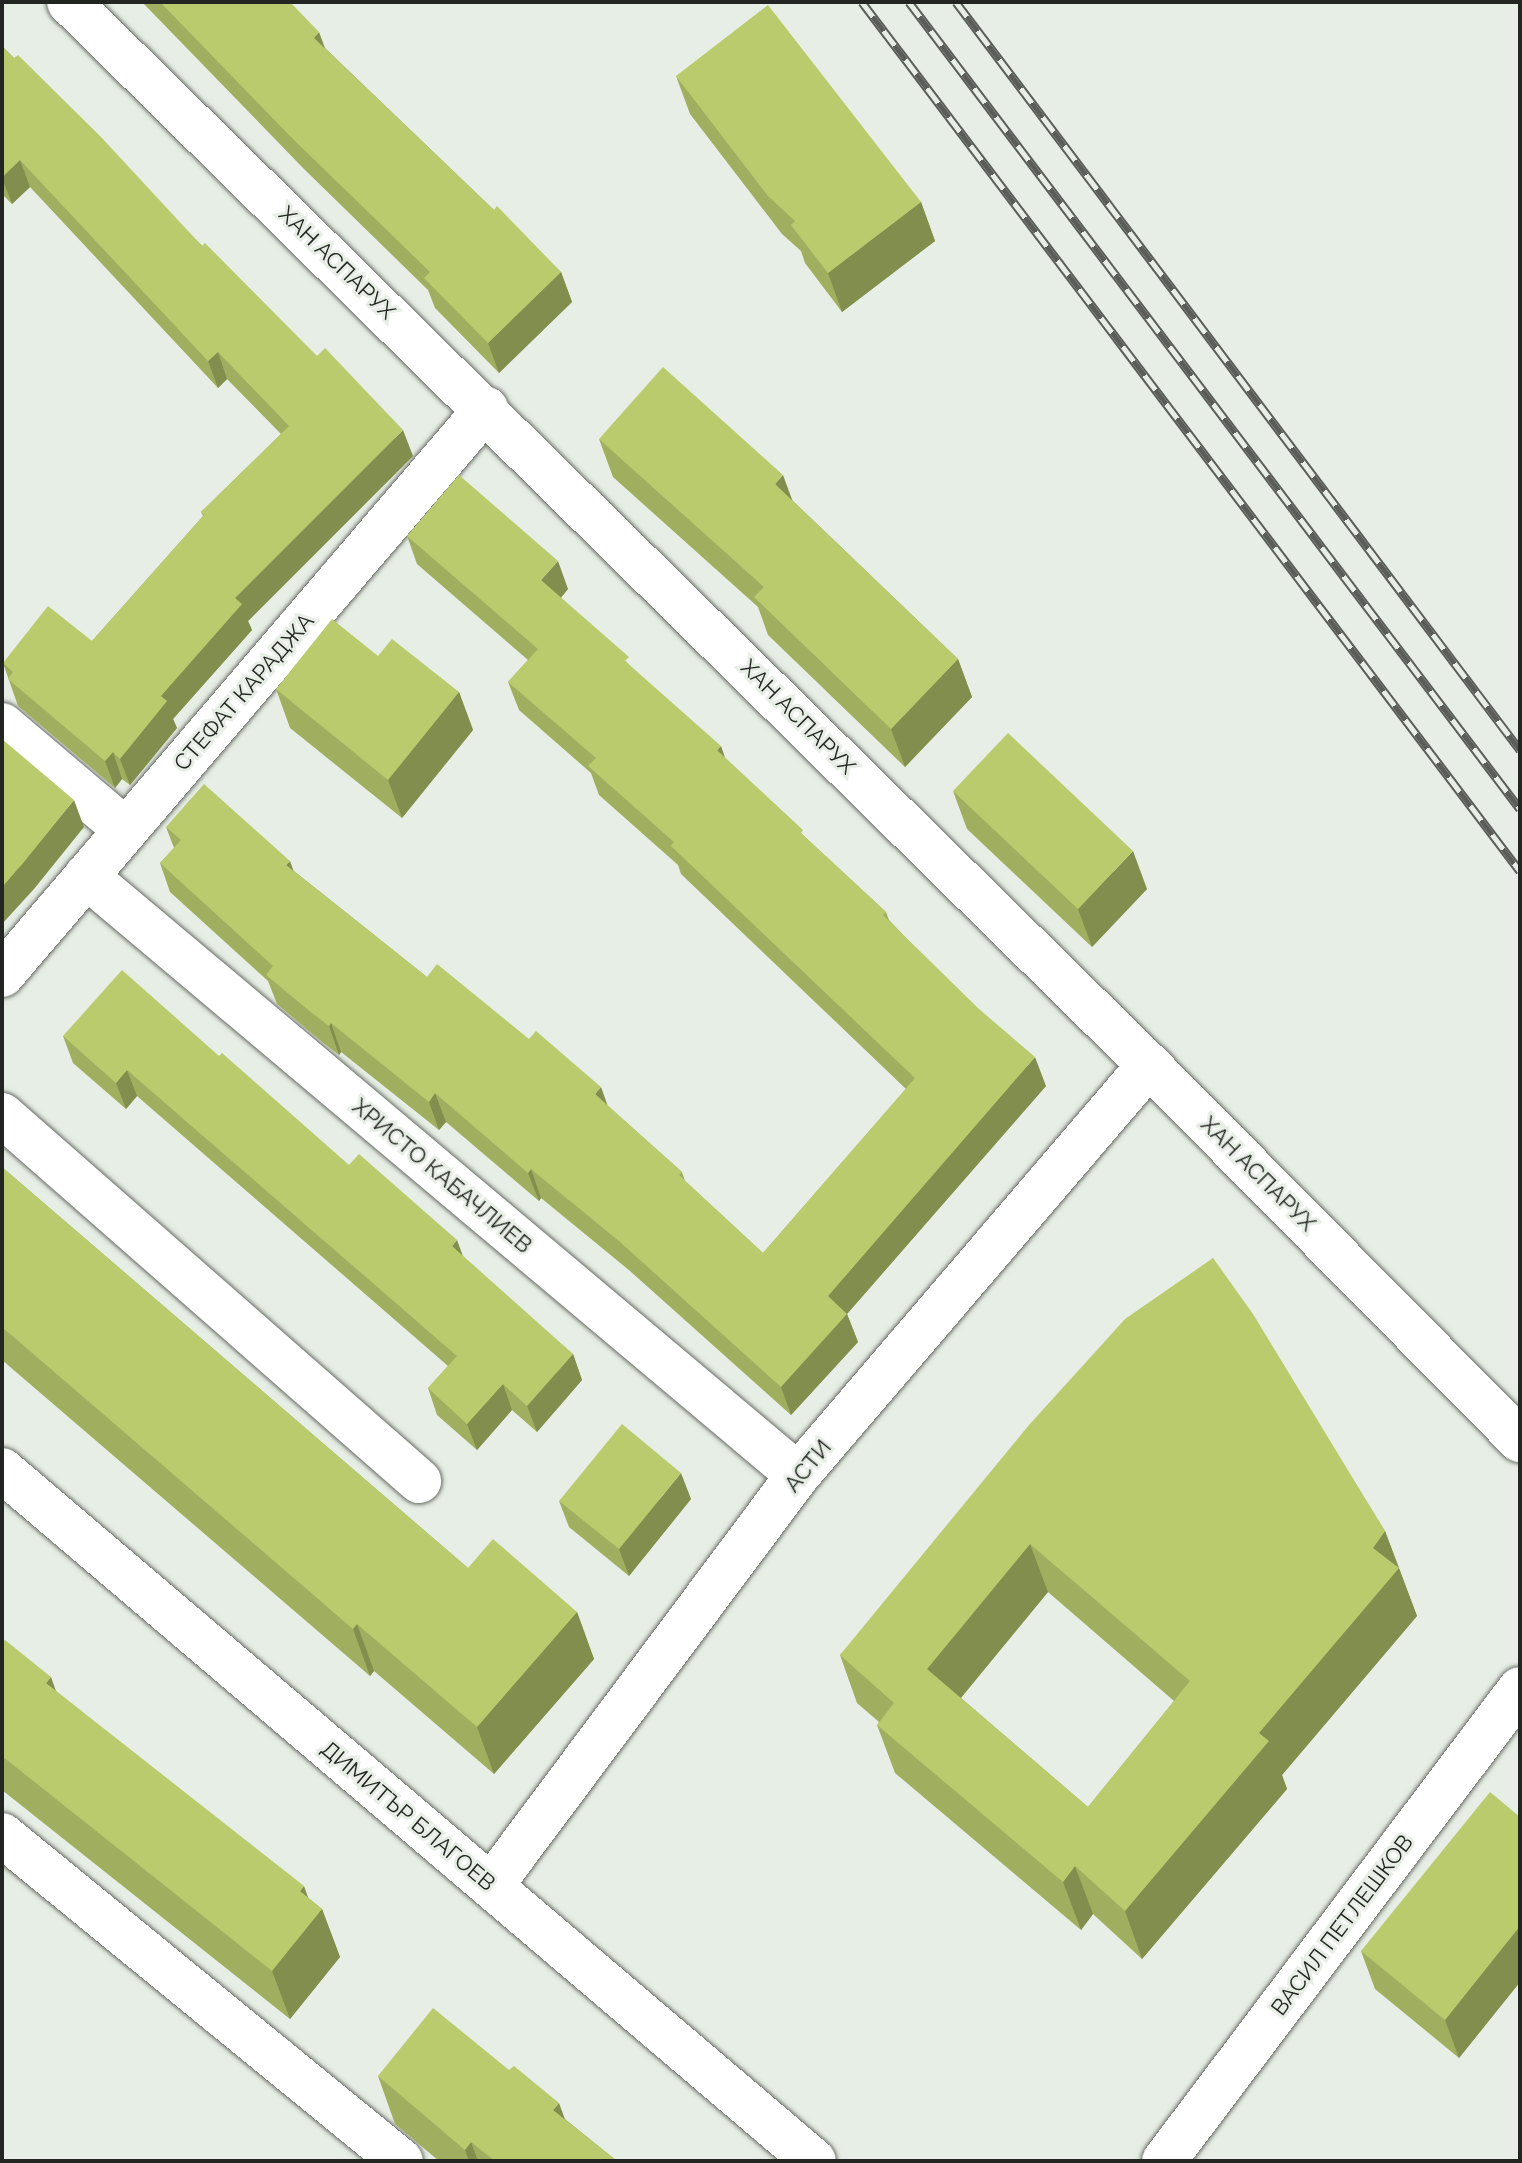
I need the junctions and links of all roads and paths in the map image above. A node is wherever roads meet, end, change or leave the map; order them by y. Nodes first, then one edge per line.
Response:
1 (69, 2) edge
2 (486, 409) junction
3 (2, 725) edge
4 (126, 830) junction
5 (86, 876) junction
6 (2, 975) edge
7 (1149, 1065) junction
8 (2, 1115) edge
9 (1520, 1440) edge
10 (2, 1470) edge
11 (798, 1475) junction
12 (419, 1481) dead end
13 (1520, 1689) edge
14 (2, 1835) edge
15 (491, 1886) junction
16 (401, 2161) edge
17 (814, 2161) edge
18 (1164, 2161) edge

1 - 2 street, ХАН АСПАРУХ
2 - 4 street, СТЕФАТ КАРАДЖА
2 - 7 street, ХАН АСПАРУХ
3 - 4 street
4 - 5 street, СТЕФАТ КАРАДЖА
5 - 6 street, СТЕФАТ КАРАДЖА
5 - 11 street, ХРИСТО КАБАЧЛИЕВ
7 - 9 street, ХАН АСПАРУХ
7 - 11 street, АСТИ
8 - 12 street
10 - 15 street, ДИМИТЪР БЛАГОЕВ
11 - 15 street, АСТИ
13 - 18 street, ВАСИЛ ПЕТЛЕШКОВ
14 - 16 street
15 - 17 street, ДИМИТЪР БЛАГОЕВ

